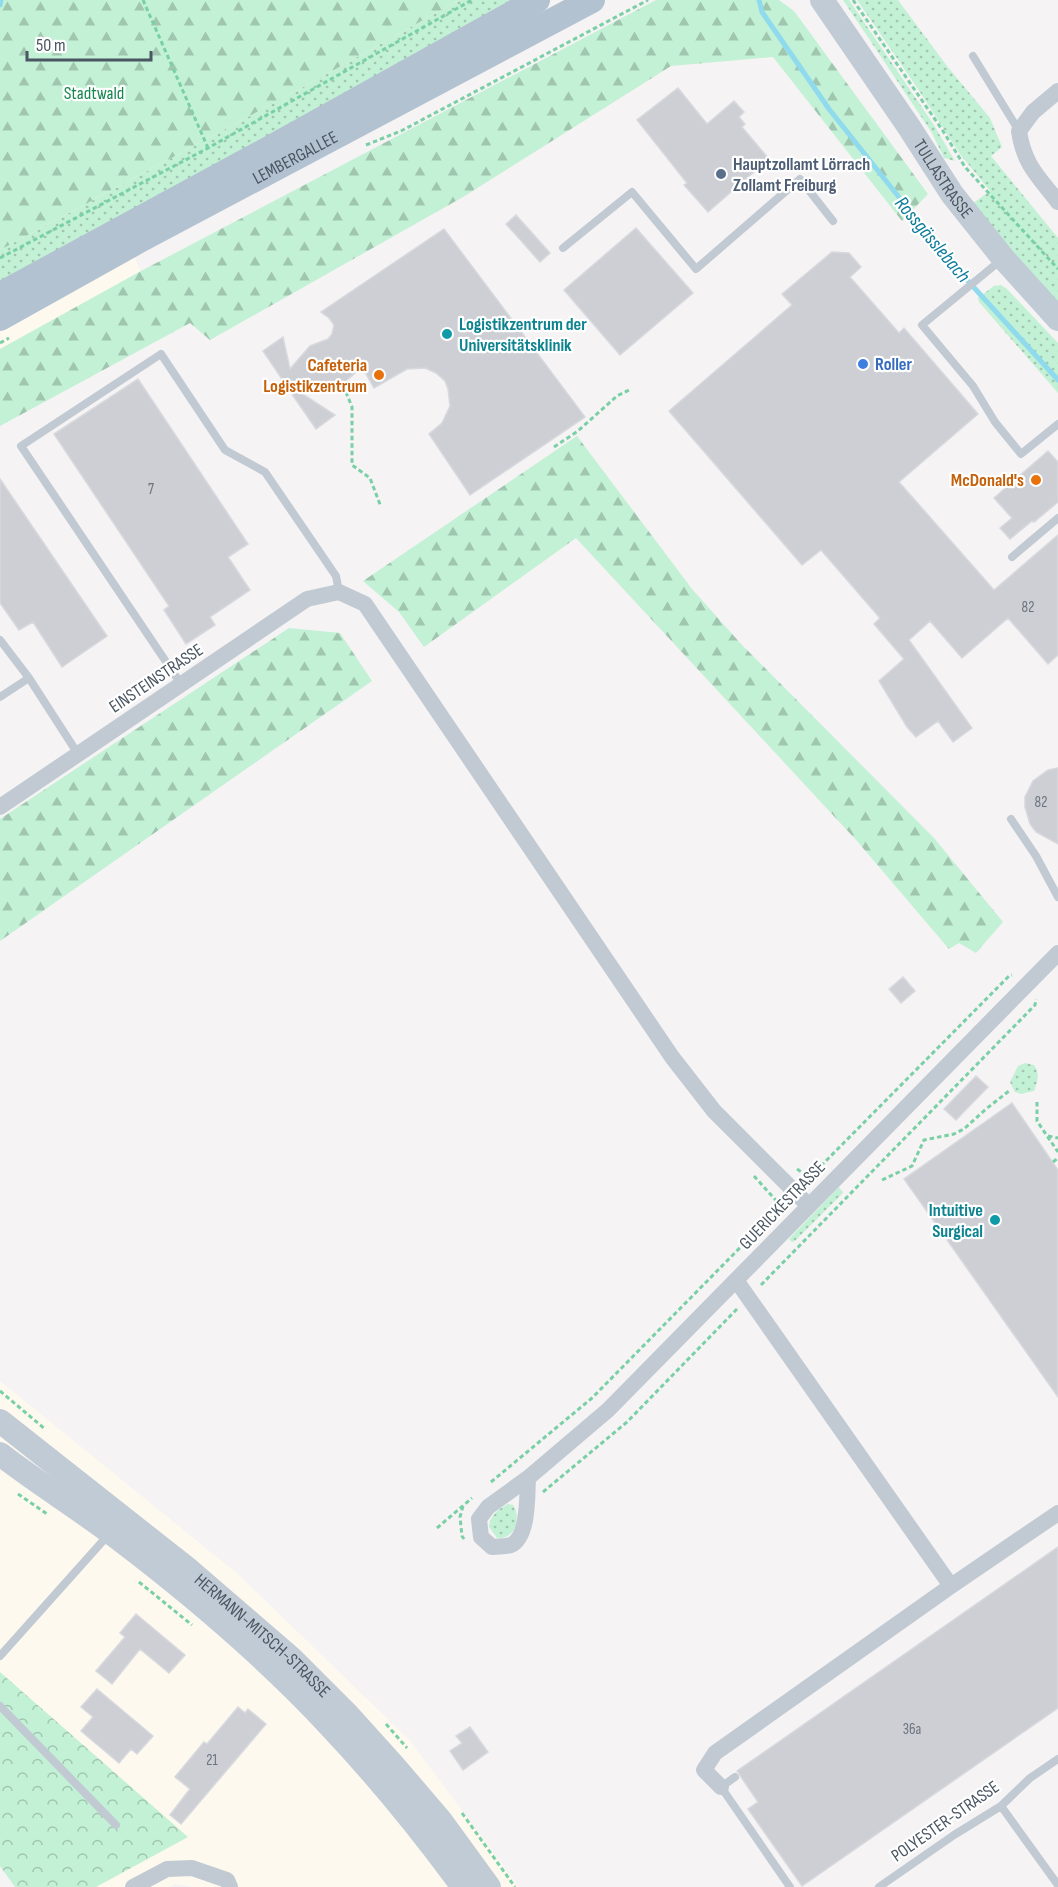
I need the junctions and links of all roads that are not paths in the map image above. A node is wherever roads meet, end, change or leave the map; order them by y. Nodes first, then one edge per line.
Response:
1 (537, 0) edge
2 (592, 0) edge
3 (811, 1) edge
4 (973, 56) dead end
5 (1058, 91) edge
6 (1019, 131) junction
7 (1058, 202) edge
8 (833, 221) dead end
9 (563, 248) dead end
10 (996, 264) junction
11 (0, 295) edge
12 (1058, 319) edge
13 (5, 328) edge
14 (1058, 424) edge
15 (1058, 518) edge
16 (1012, 557) dead end
17 (339, 592) junction
18 (0, 640) edge
19 (29, 678) junction
20 (181, 684) junction
21 (0, 697) edge
22 (78, 754) junction
23 (0, 807) edge
24 (1011, 819) dead end
25 (1058, 897) edge
26 (1058, 953) edge
27 (808, 1205) junction
28 (736, 1280) junction
29 (0, 1421) edge
30 (0, 1454) edge
31 (528, 1478) dead end
32 (1058, 1513) edge
33 (111, 1533) junction
34 (951, 1586) junction
35 (0, 1656) edge
36 (0, 1706) edge
37 (1058, 1759) edge
38 (735, 1777) dead end
39 (725, 1793) junction
40 (1001, 1806) junction
41 (116, 1825) dead end
42 (1058, 1885) edge
43 (133, 1887) edge
44 (230, 1887) edge
45 (463, 1887) edge
46 (489, 1887) edge
47 (790, 1887) edge
48 (879, 1887) edge

1 - 11 main road, LEMBERGALLEE
2 - 13 main road, LEMBERGALLEE
3 - 10 main road, TULLASTRASSE
4 - 6 lane
5 - 6 street
6 - 7 street
8 - 9 lane
10 - 12 main road, TULLASTRASSE
10 - 14 lane
15 - 16 lane
17 - 20 street, EINSTEINSTRASSE
17 - 20 lane
17 - 27 street
18 - 19 lane
19 - 21 lane
19 - 22 lane
20 - 22 street, EINSTEINSTRASSE
22 - 23 street, EINSTEINSTRASSE
24 - 25 lane
26 - 27 street, GUERICKESTRASSE
27 - 28 street, GUERICKESTRASSE
28 - 31 street, GUERICKESTRASSE
28 - 34 street
29 - 46 main road, HERMANN-MITSCH-STRASSE
30 - 33 main road, HERMANN-MITSCH-STRASSE
32 - 34 street
33 - 35 lane
33 - 45 main road, HERMANN-MITSCH-STRASSE
34 - 39 street
36 - 41 lane
37 - 40 lane, POLYESTER-STRASSE
38 - 39 lane
39 - 47 lane
40 - 42 lane
40 - 48 lane, POLYESTER-STRASSE
43 - 44 street

